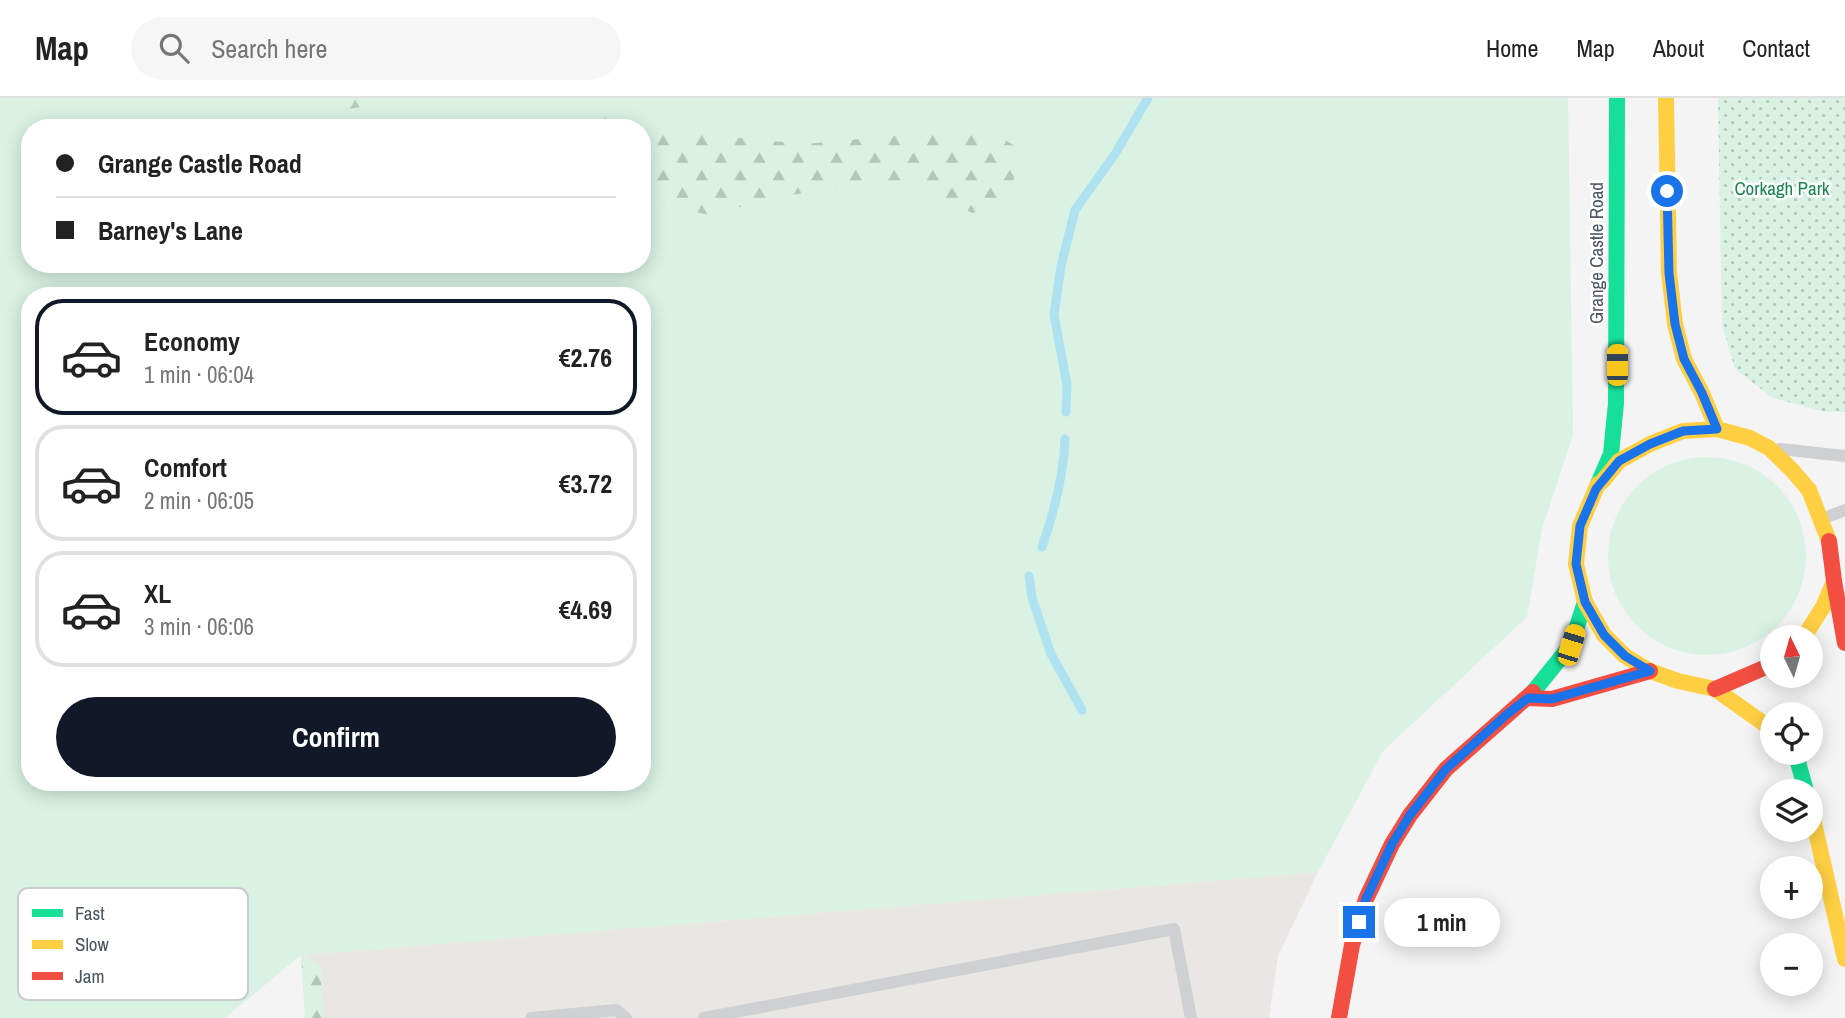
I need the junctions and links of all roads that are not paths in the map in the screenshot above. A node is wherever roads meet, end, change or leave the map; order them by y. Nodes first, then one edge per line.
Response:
1 (1617, 98) edge
2 (1665, 98) edge
3 (1717, 429) junction
4 (1769, 448) junction
5 (1845, 456) edge
6 (1596, 489) junction
7 (1845, 510) edge
8 (1821, 519) junction
9 (1834, 581) junction
10 (1585, 602) junction
11 (1812, 625) edge
12 (1845, 643) edge
13 (1760, 670) edge
14 (1650, 671) junction
15 (1715, 689) junction
16 (1528, 698) junction
17 (1760, 721) edge
18 (1818, 842) edge
19 (1845, 958) edge
20 (531, 1018) edge
21 (626, 1018) edge
22 (704, 1018) edge
23 (1191, 1018) edge
24 (1339, 1018) edge

1 - 6 main road, Grange Castle Road
2 - 3 main road
3 - 4 main road, Grange Castle Road
3 - 6 main road, Grange Castle Road
4 - 5 lane
4 - 8 main road, Grange Castle Road
6 - 10 main road, Grange Castle Road
7 - 8 lane
8 - 9 main road, Grange Castle Road
9 - 11 main road, Grange Castle Road
9 - 12 main road, Grange Castle Road
10 - 14 main road, Grange Castle Road
10 - 16 main road
13 - 15 main road
14 - 15 main road, Grange Castle Road
14 - 16 main road
15 - 17 main road, Grange Castle Road
16 - 24 main road
18 - 19 main road
20 - 21 lane
22 - 23 lane

